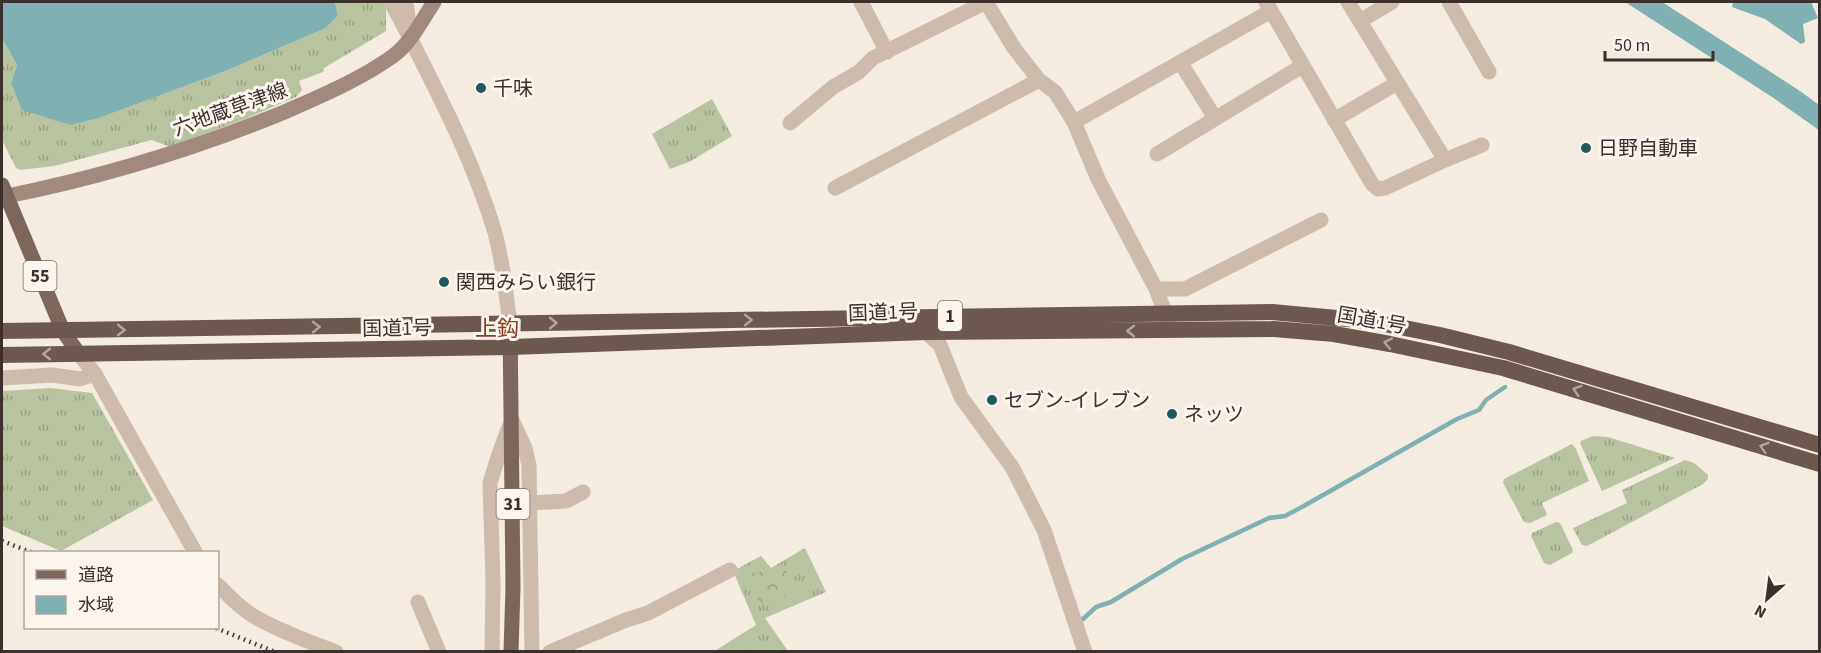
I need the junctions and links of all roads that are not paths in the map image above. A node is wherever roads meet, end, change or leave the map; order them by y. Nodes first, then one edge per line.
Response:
1 (391, 2) edge
2 (404, 2) edge
3 (434, 2) edge
4 (861, 2) edge
5 (986, 2) edge
6 (1348, 2) edge
7 (1392, 2) edge
8 (1449, 2) edge
9 (1268, 6) edge
10 (1360, 21) junction
11 (410, 38) junction
12 (887, 52) junction
13 (1180, 62) junction
14 (1302, 66) junction
15 (1489, 72) dead end
16 (1040, 80) junction
17 (1397, 82) junction
18 (1215, 118) junction
19 (1334, 120) junction
20 (1074, 122) junction
21 (790, 123) dead end
22 (1482, 145) dead end
23 (1157, 154) dead end
24 (1445, 160) junction
25 (835, 188) dead end
26 (3, 193) edge
27 (1321, 220) dead end
28 (1156, 289) junction
29 (1164, 313) junction
30 (510, 324) junction
31 (926, 324) junction
32 (2, 331) edge
33 (63, 331) junction
34 (1173, 331) junction
35 (512, 347) junction
36 (79, 354) junction
37 (2, 355) edge
38 (87, 376) junction
39 (2, 378) edge
40 (2, 387) edge
41 (512, 420) junction
42 (1820, 445) edge
43 (1820, 464) edge
44 (583, 492) dead end
45 (530, 502) junction
46 (194, 551) edge
47 (730, 570) dead end
48 (219, 586) edge
49 (425, 607) dead end
50 (336, 651) edge
51 (439, 651) edge
52 (492, 651) edge
53 (511, 651) edge
54 (532, 651) edge
55 (550, 651) edge
56 (1085, 651) edge

1 - 11 street
2 - 11 street
3 - 11 main road, 六地蔵草津線
4 - 12 street
5 - 12 street
5 - 16 street
6 - 10 street
7 - 10 street
8 - 15 street
9 - 13 street
9 - 14 street
10 - 17 street
11 - 26 main road, 六地蔵草津線
11 - 30 street
12 - 21 street
13 - 18 street
13 - 20 street
14 - 18 street
14 - 19 street
16 - 20 street
16 - 25 street
17 - 19 street
17 - 24 street
18 - 23 street
19 - 24 street
20 - 28 street
22 - 24 street
26 - 33 main road, 55
27 - 28 street
28 - 29 street
29 - 31 highway, 国道1号 / 1
29 - 34 street
29 - 42 highway, 国道1号 / 1
30 -> 31 highway, 国道1号 / 1
33 -> 30 highway, 国道1号 / 1
30 - 35 main road, 31
34 -> 31 highway, 国道1号 / 1
31 - 35 highway, 国道1号 / 1
31 - 56 street
32 - 33 highway, 国道1号 / 1
33 - 36 main road, 55
43 -> 34 highway, 国道1号 / 1
35 - 36 highway, 国道1号 / 1
35 - 41 main road, 31
36 -> 37 highway, 国道1号 / 1
36 - 38 street
38 - 39 street
38 - 40 street
38 - 46 street
41 - 45 street
41 - 52 street
41 - 53 main road, 31
44 - 45 street
45 - 54 street
47 - 55 street
48 - 50 street
49 - 51 street

